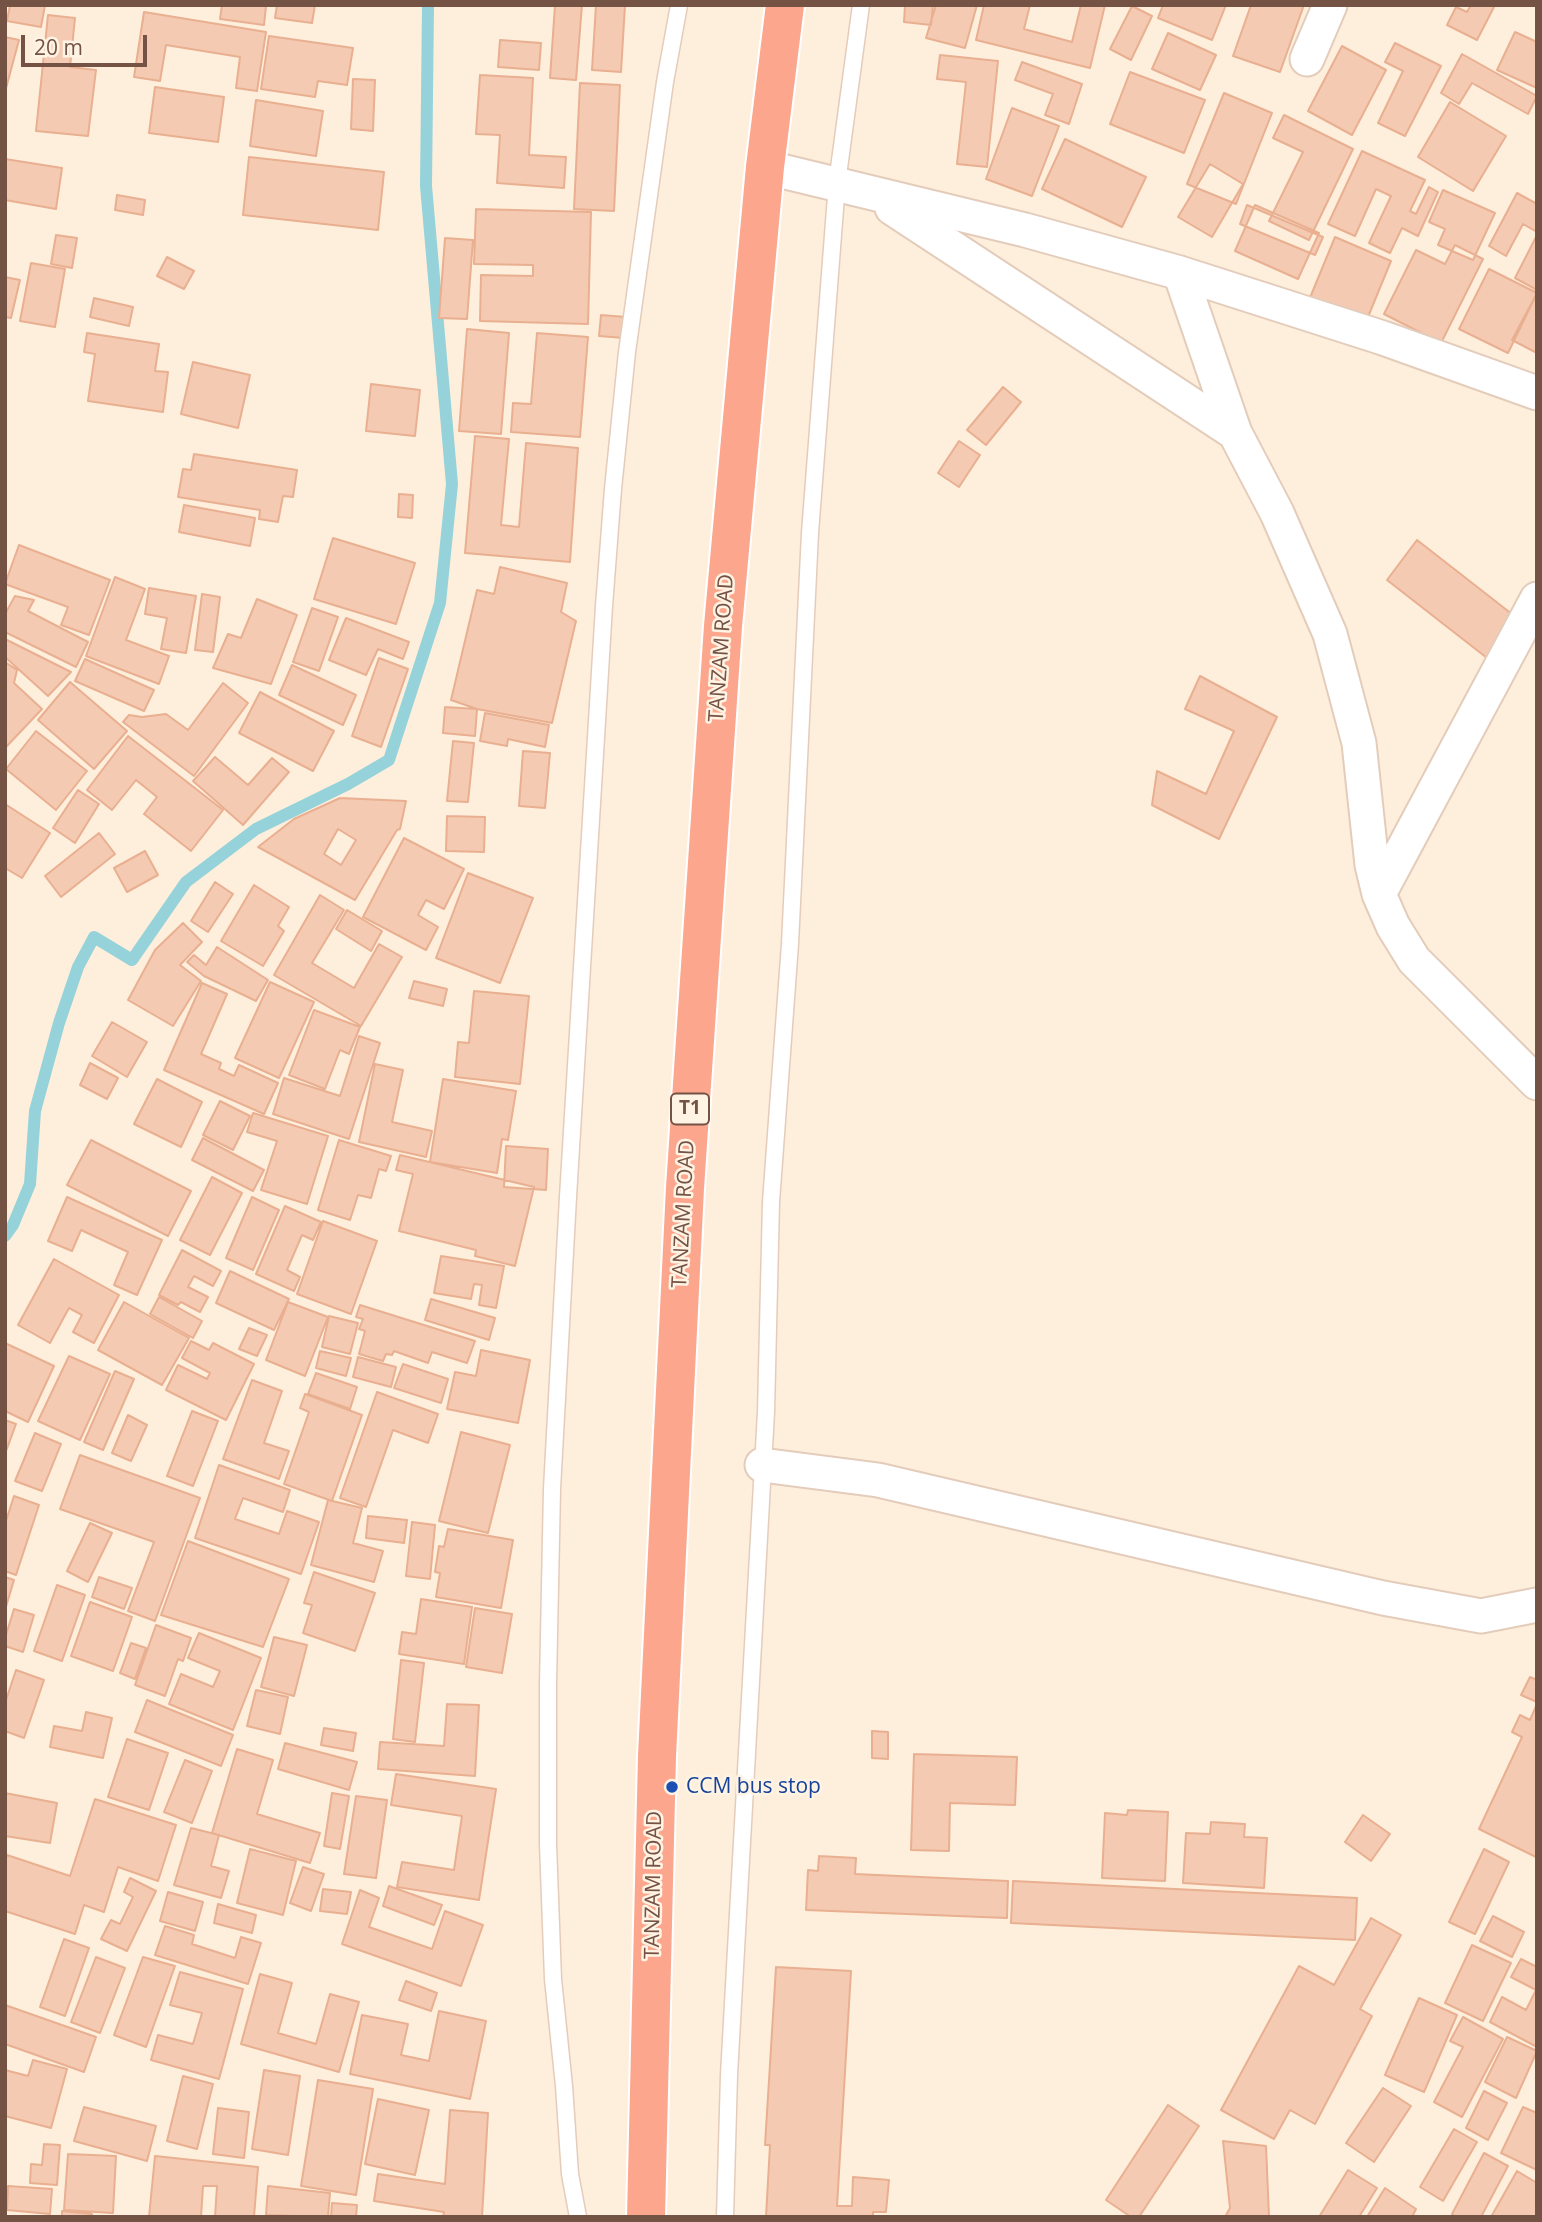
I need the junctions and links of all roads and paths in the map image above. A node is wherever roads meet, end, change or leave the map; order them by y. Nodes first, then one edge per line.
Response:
1 (679, 5) edge
2 (785, 5) edge
3 (861, 5) edge
4 (1330, 5) edge
5 (1307, 59) dead end
6 (765, 167) junction
7 (837, 183) junction
8 (871, 194) junction
9 (1180, 273) junction
10 (1537, 393) edge
11 (1235, 433) junction
12 (1537, 599) edge
13 (1379, 894) junction
14 (1537, 1083) edge
15 (762, 1465) junction
16 (1537, 1605) edge
17 (578, 2217) edge
18 (646, 2217) edge
19 (725, 2217) edge

1 - 17 lane
2 - 6 highway, TANZAM ROAD / T1
3 - 7 lane
4 - 5 street
6 - 7 street
6 - 18 highway, TANZAM ROAD / T1
7 - 8 street
7 - 15 lane
8 - 9 street
8 - 11 street
9 - 10 street
9 - 11 street
11 - 13 street
12 - 13 street
13 - 14 street
15 - 16 street
15 - 19 lane

